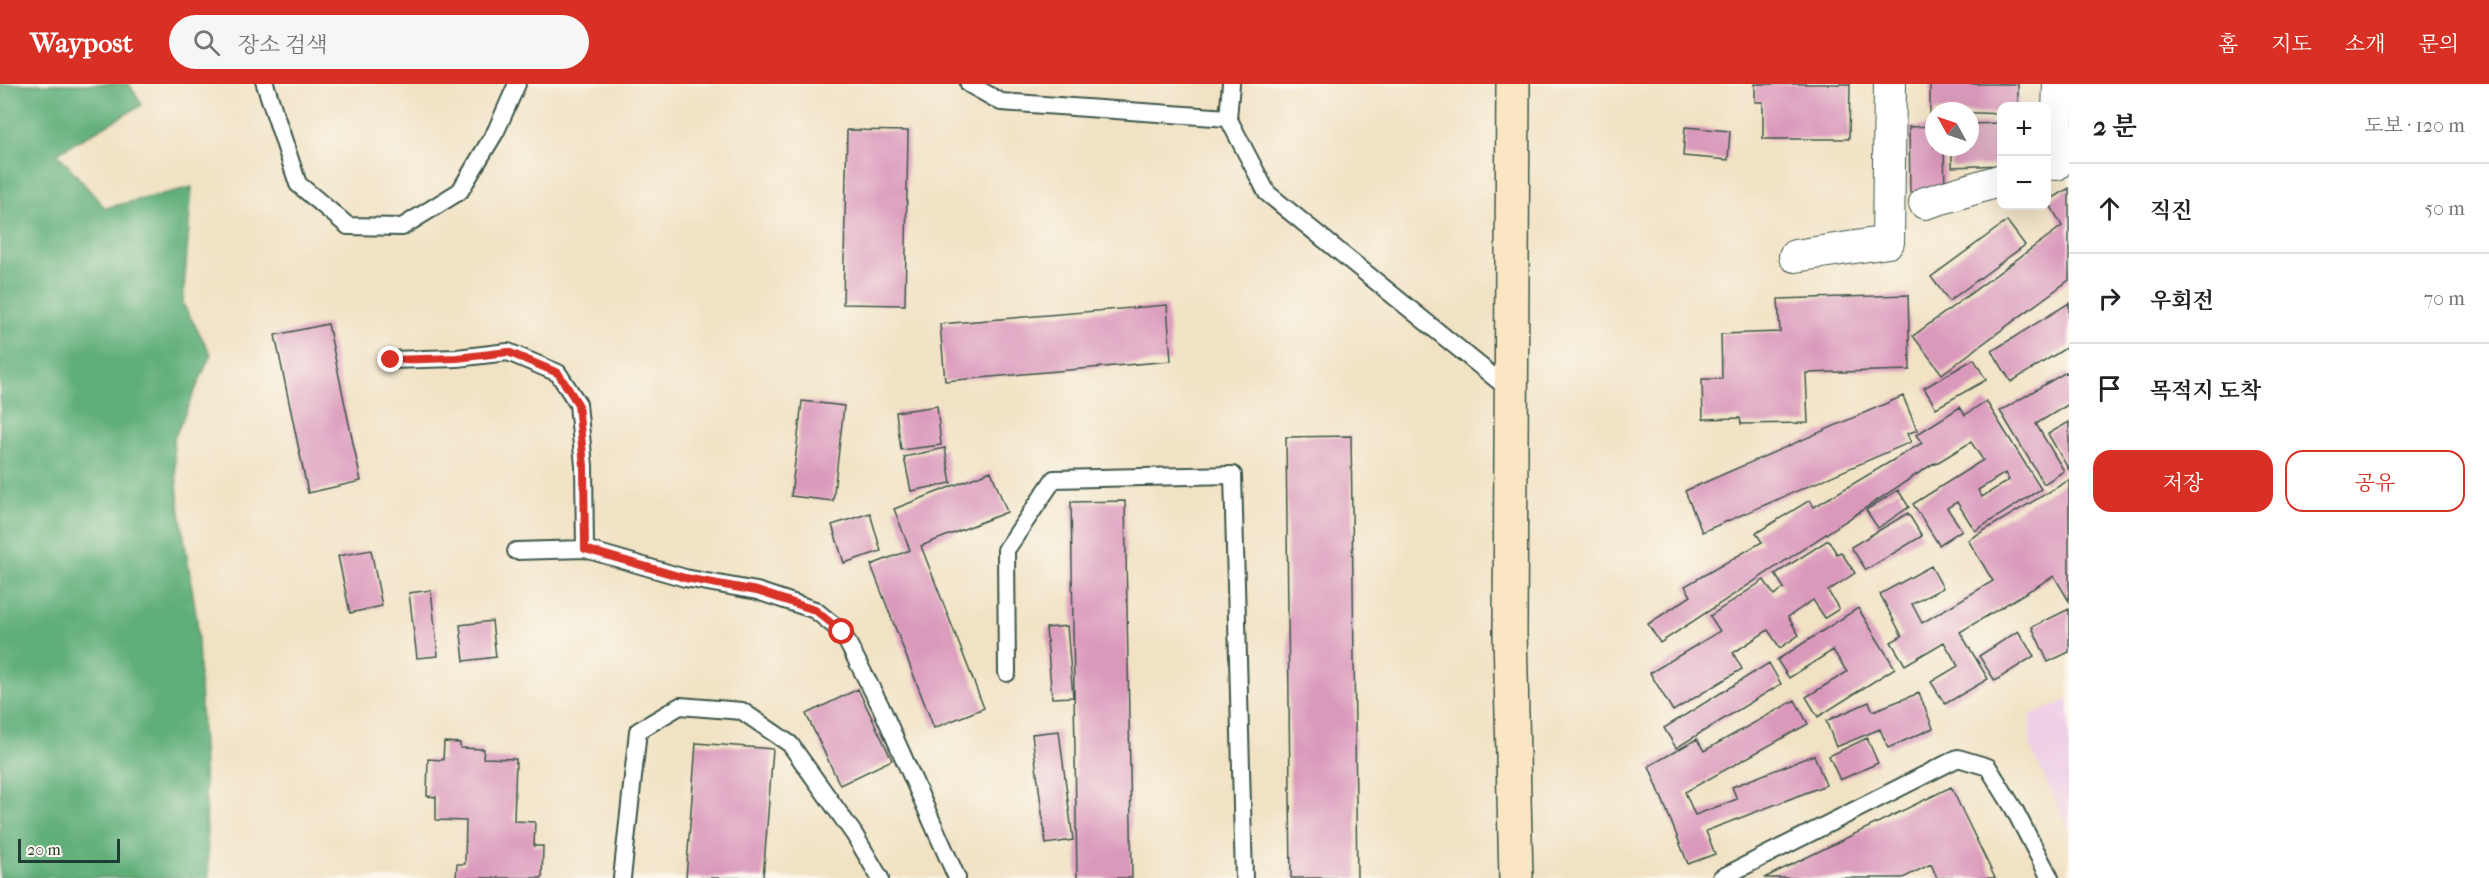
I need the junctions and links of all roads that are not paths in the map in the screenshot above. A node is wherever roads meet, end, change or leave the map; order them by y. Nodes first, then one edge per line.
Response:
1 (266, 84) edge
2 (517, 84) edge
3 (969, 84) edge
4 (1231, 84) edge
5 (1513, 84) edge
6 (1890, 84) edge
7 (2059, 84) edge
8 (1228, 118) junction
9 (2057, 164) edge
10 (1997, 181) edge
11 (1925, 203) dead end
12 (1795, 255) dead end
13 (391, 360) dead end
14 (1511, 391) junction
15 (585, 549) junction
16 (516, 551) dead end
17 (1008, 673) dead end
18 (622, 878) edge
19 (880, 878) edge
20 (957, 878) edge
21 (1244, 878) edge
22 (1516, 878) edge
23 (1721, 878) edge
24 (2050, 878) edge

1 - 2 lane
3 - 8 lane
4 - 8 lane
5 - 14 main road
6 - 12 street
7 - 9 street
8 - 14 lane
10 - 11 street
13 - 15 lane
14 - 22 main road
15 - 16 lane
15 - 20 lane
17 - 21 lane
18 - 19 lane
23 - 24 lane

